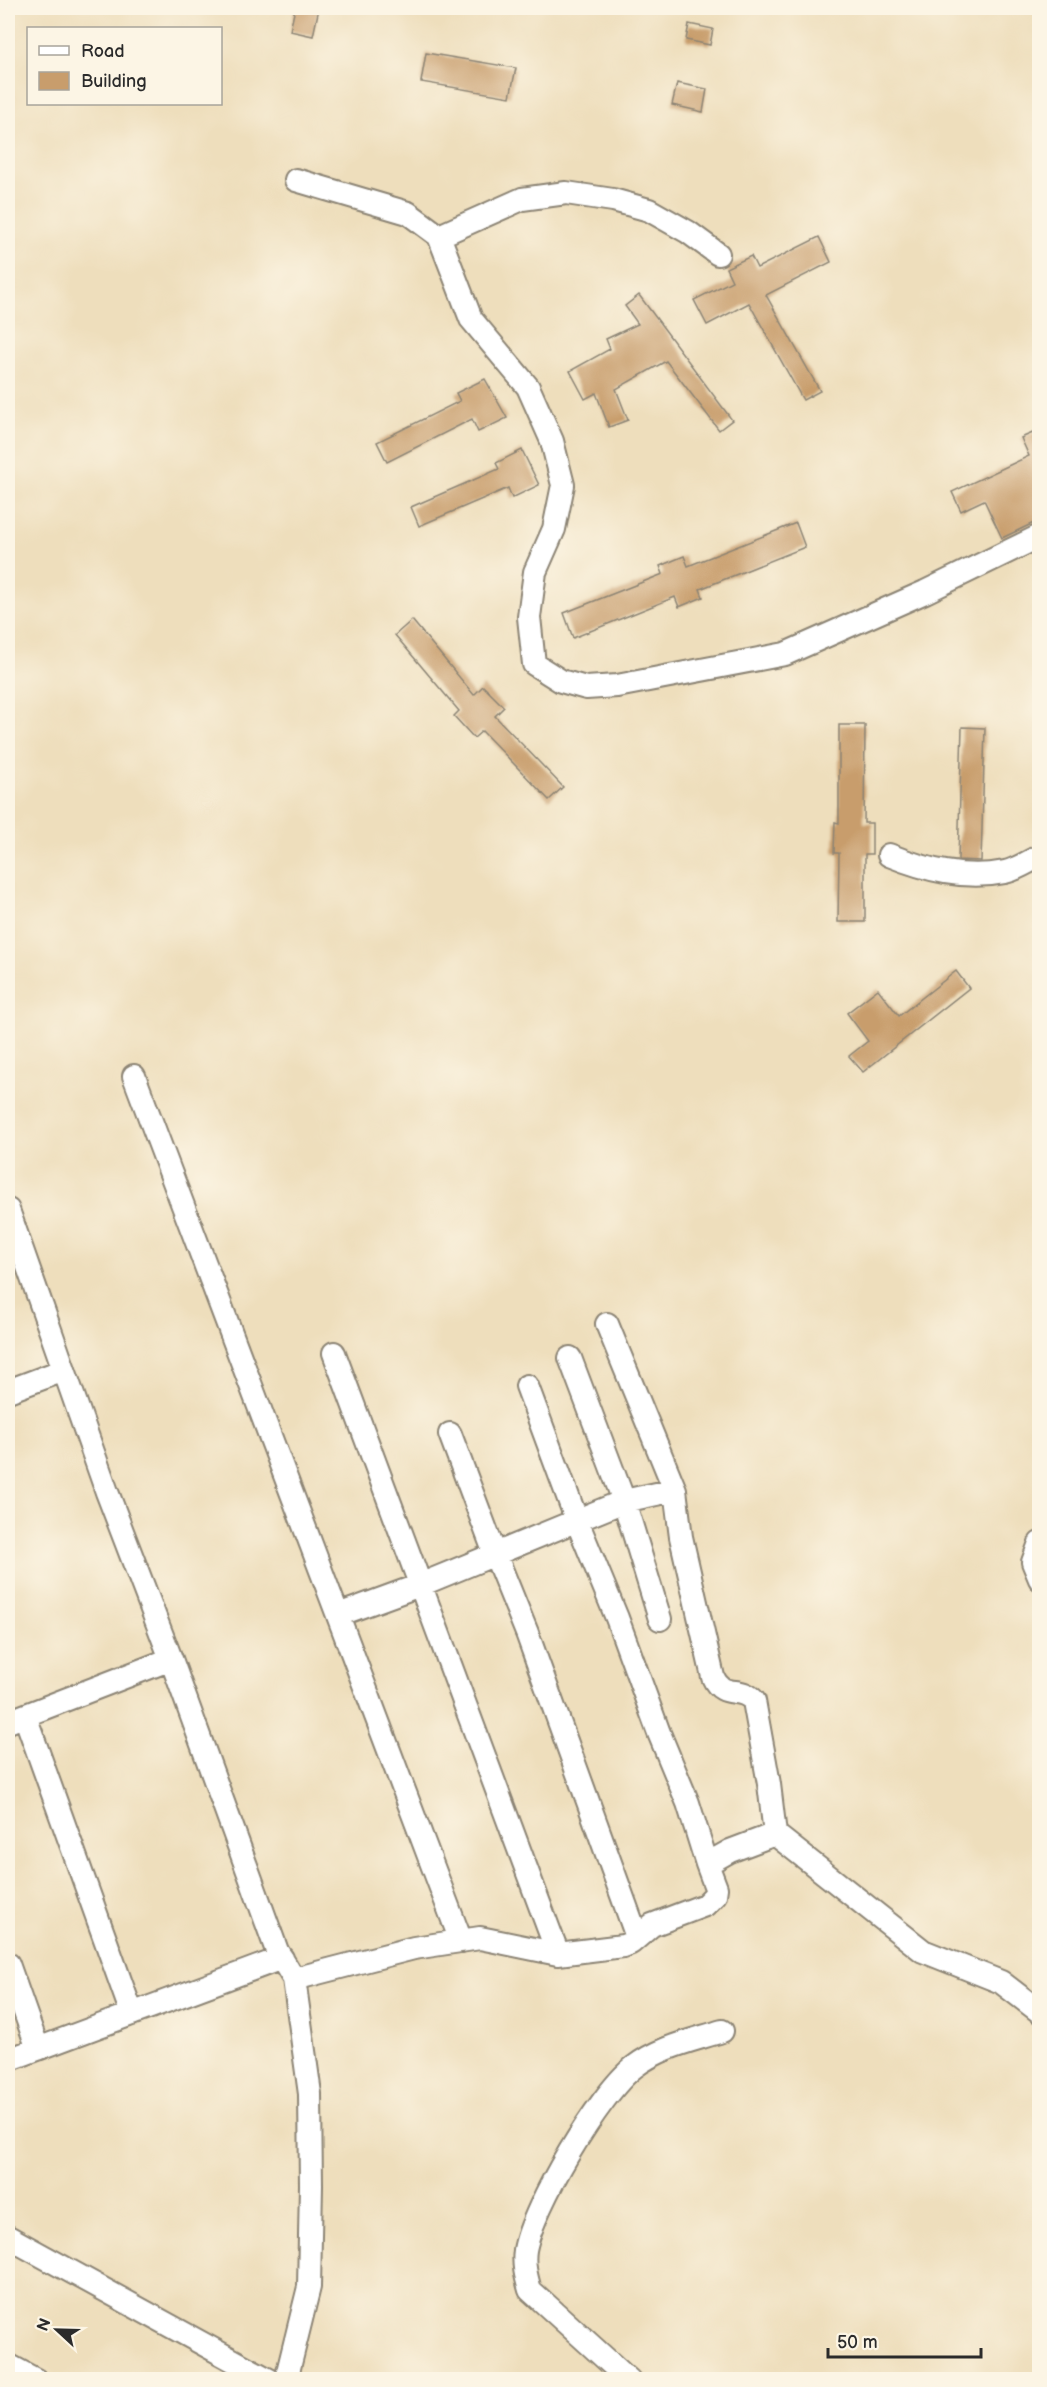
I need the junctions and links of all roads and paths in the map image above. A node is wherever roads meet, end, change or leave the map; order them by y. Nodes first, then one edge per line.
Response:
1 (296, 180) dead end
2 (439, 236) junction
3 (718, 255) dead end
4 (1040, 536) edge
5 (889, 855) dead end
6 (1040, 856) edge
7 (134, 1076) dead end
8 (8, 1210) edge
9 (607, 1324) dead end
10 (334, 1353) dead end
11 (570, 1358) dead end
12 (64, 1370) junction
13 (527, 1386) dead end
14 (8, 1391) edge
15 (450, 1434) dead end
16 (675, 1490) junction
17 (624, 1501) junction
18 (577, 1521) junction
19 (1040, 1543) edge
20 (495, 1554) junction
21 (1040, 1579) edge
22 (420, 1585) junction
23 (338, 1615) junction
24 (660, 1619) dead end
25 (171, 1659) junction
26 (16, 1719) edge
27 (775, 1834) junction
28 (707, 1864) junction
29 (637, 1937) junction
30 (460, 1941) junction
31 (558, 1954) junction
32 (282, 1958) junction
33 (8, 1964) edge
34 (294, 1979) junction
35 (1040, 2012) edge
36 (132, 2014) junction
37 (722, 2031) dead end
38 (38, 2049) junction
39 (8, 2060) edge
40 (8, 2237) edge
41 (8, 2365) edge
42 (36, 2379) edge
43 (270, 2379) edge
44 (286, 2379) edge
45 (629, 2379) edge

1 - 2 street
2 - 3 street
2 - 4 street
5 - 6 street
7 - 23 street
8 - 12 street
9 - 16 street
10 - 22 street
11 - 17 street
12 - 14 street
12 - 25 street
13 - 18 street
15 - 20 street
16 - 17 street
16 - 27 street
17 - 18 street
17 - 24 street
18 - 20 street
18 - 28 street
19 - 21 street
20 - 22 street
20 - 29 street
22 - 23 street
22 - 31 street
23 - 30 street
25 - 26 street
25 - 32 street
26 - 36 street
27 - 28 street
27 - 35 street
28 - 29 street
29 - 31 street
30 - 31 street
30 - 34 street
32 - 34 street
32 - 36 street
33 - 38 street
34 - 44 street
36 - 38 street
37 - 45 street
38 - 39 street
40 - 43 street
41 - 42 street

